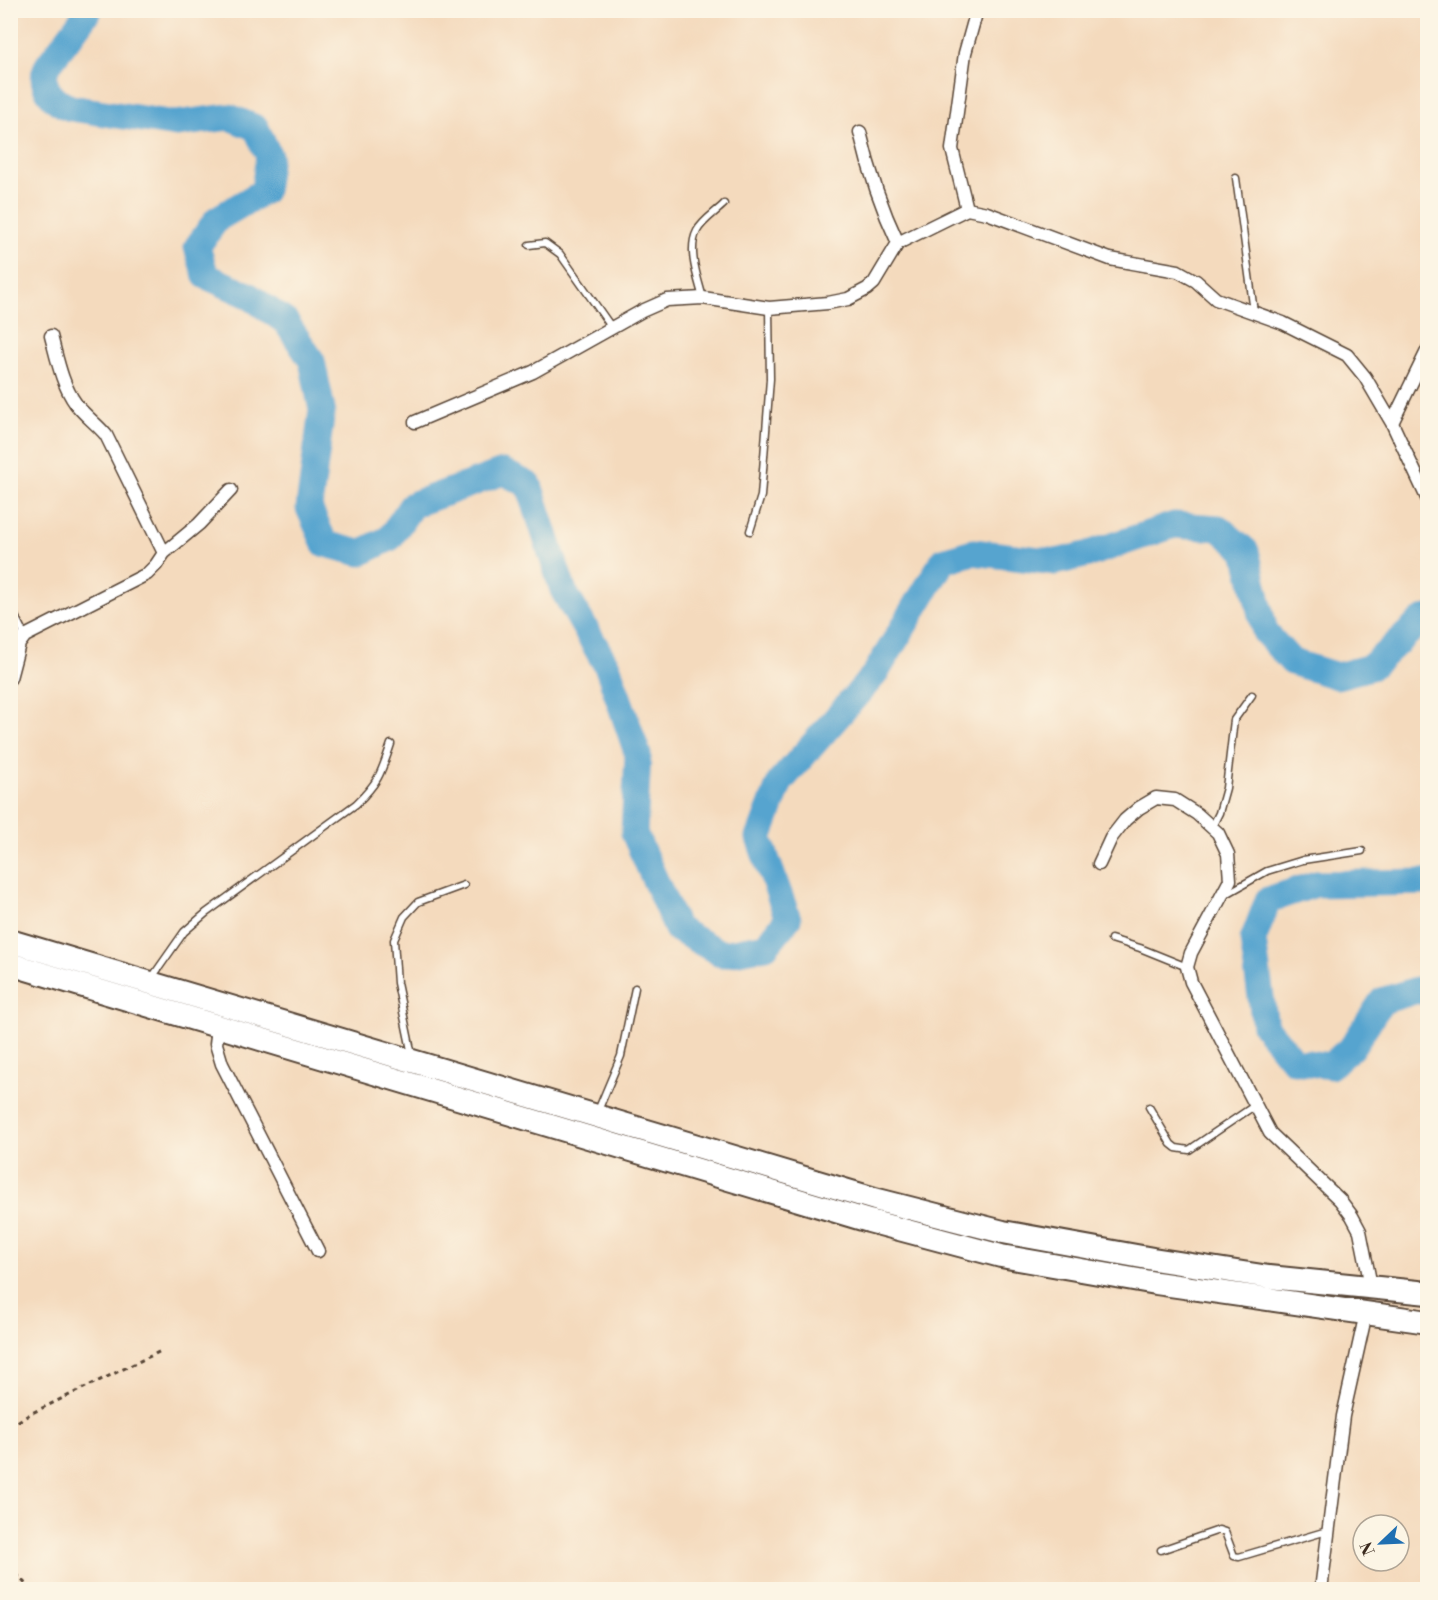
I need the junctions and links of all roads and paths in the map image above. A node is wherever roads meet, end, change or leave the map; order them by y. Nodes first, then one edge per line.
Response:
1 (977, 10) edge
2 (860, 132) dead end
3 (1236, 178) dead end
4 (724, 204) dead end
5 (967, 209) junction
6 (898, 243) junction
7 (529, 245) dead end
8 (703, 298) junction
9 (769, 308) junction
10 (1254, 313) junction
11 (612, 328) junction
12 (51, 336) dead end
13 (1428, 349) edge
14 (415, 422) dead end
15 (1392, 423) junction
16 (231, 490) dead end
17 (1428, 500) edge
18 (750, 531) dead end
19 (164, 553) junction
20 (10, 606) edge
21 (25, 636) junction
22 (10, 678) edge
23 (1252, 695) dead end
24 (391, 744) dead end
25 (1212, 827) junction
26 (1362, 851) dead end
27 (1099, 864) dead end
28 (464, 885) dead end
29 (1223, 896) junction
30 (1111, 939) dead end
31 (10, 940) edge
32 (10, 964) edge
33 (1187, 967) junction
34 (149, 982) junction
35 (634, 988) dead end
36 (218, 1028) junction
37 (413, 1062) junction
38 (1254, 1106) junction
39 (1149, 1107) dead end
40 (596, 1116) junction
41 (318, 1251) dead end
42 (1371, 1286) junction
43 (1428, 1293) edge
44 (1366, 1313) junction
45 (1428, 1322) edge
46 (163, 1350) dead end
47 (10, 1426) edge
48 (1328, 1531) junction
49 (1161, 1550) dead end
50 (10, 1567) edge
51 (31, 1590) edge
52 (1321, 1590) edge

1 - 5 street
2 - 6 street
3 - 10 lane
4 - 8 lane
5 - 6 street
5 - 10 street
6 - 9 street
7 - 11 lane
8 - 9 street
8 - 11 street
9 - 18 lane
10 - 15 street
11 - 14 street
12 - 19 street
13 - 15 street
15 - 17 street
16 - 19 street
19 - 21 street
20 - 21 lane
21 - 22 street
23 - 25 lane
24 - 34 lane
25 - 27 street
25 - 29 street
26 - 29 lane
28 - 37 lane
29 - 33 street
30 - 33 lane
31 - 34 highway
32 - 36 highway
33 - 38 street
34 - 37 highway
35 - 40 lane
36 - 41 street
36 - 44 highway
37 - 40 highway
38 - 39 lane
38 - 42 street
40 - 42 highway
42 - 43 highway
44 - 45 highway
44 - 48 street
46 - 47 path
48 - 49 lane
48 - 52 street
50 - 51 path

